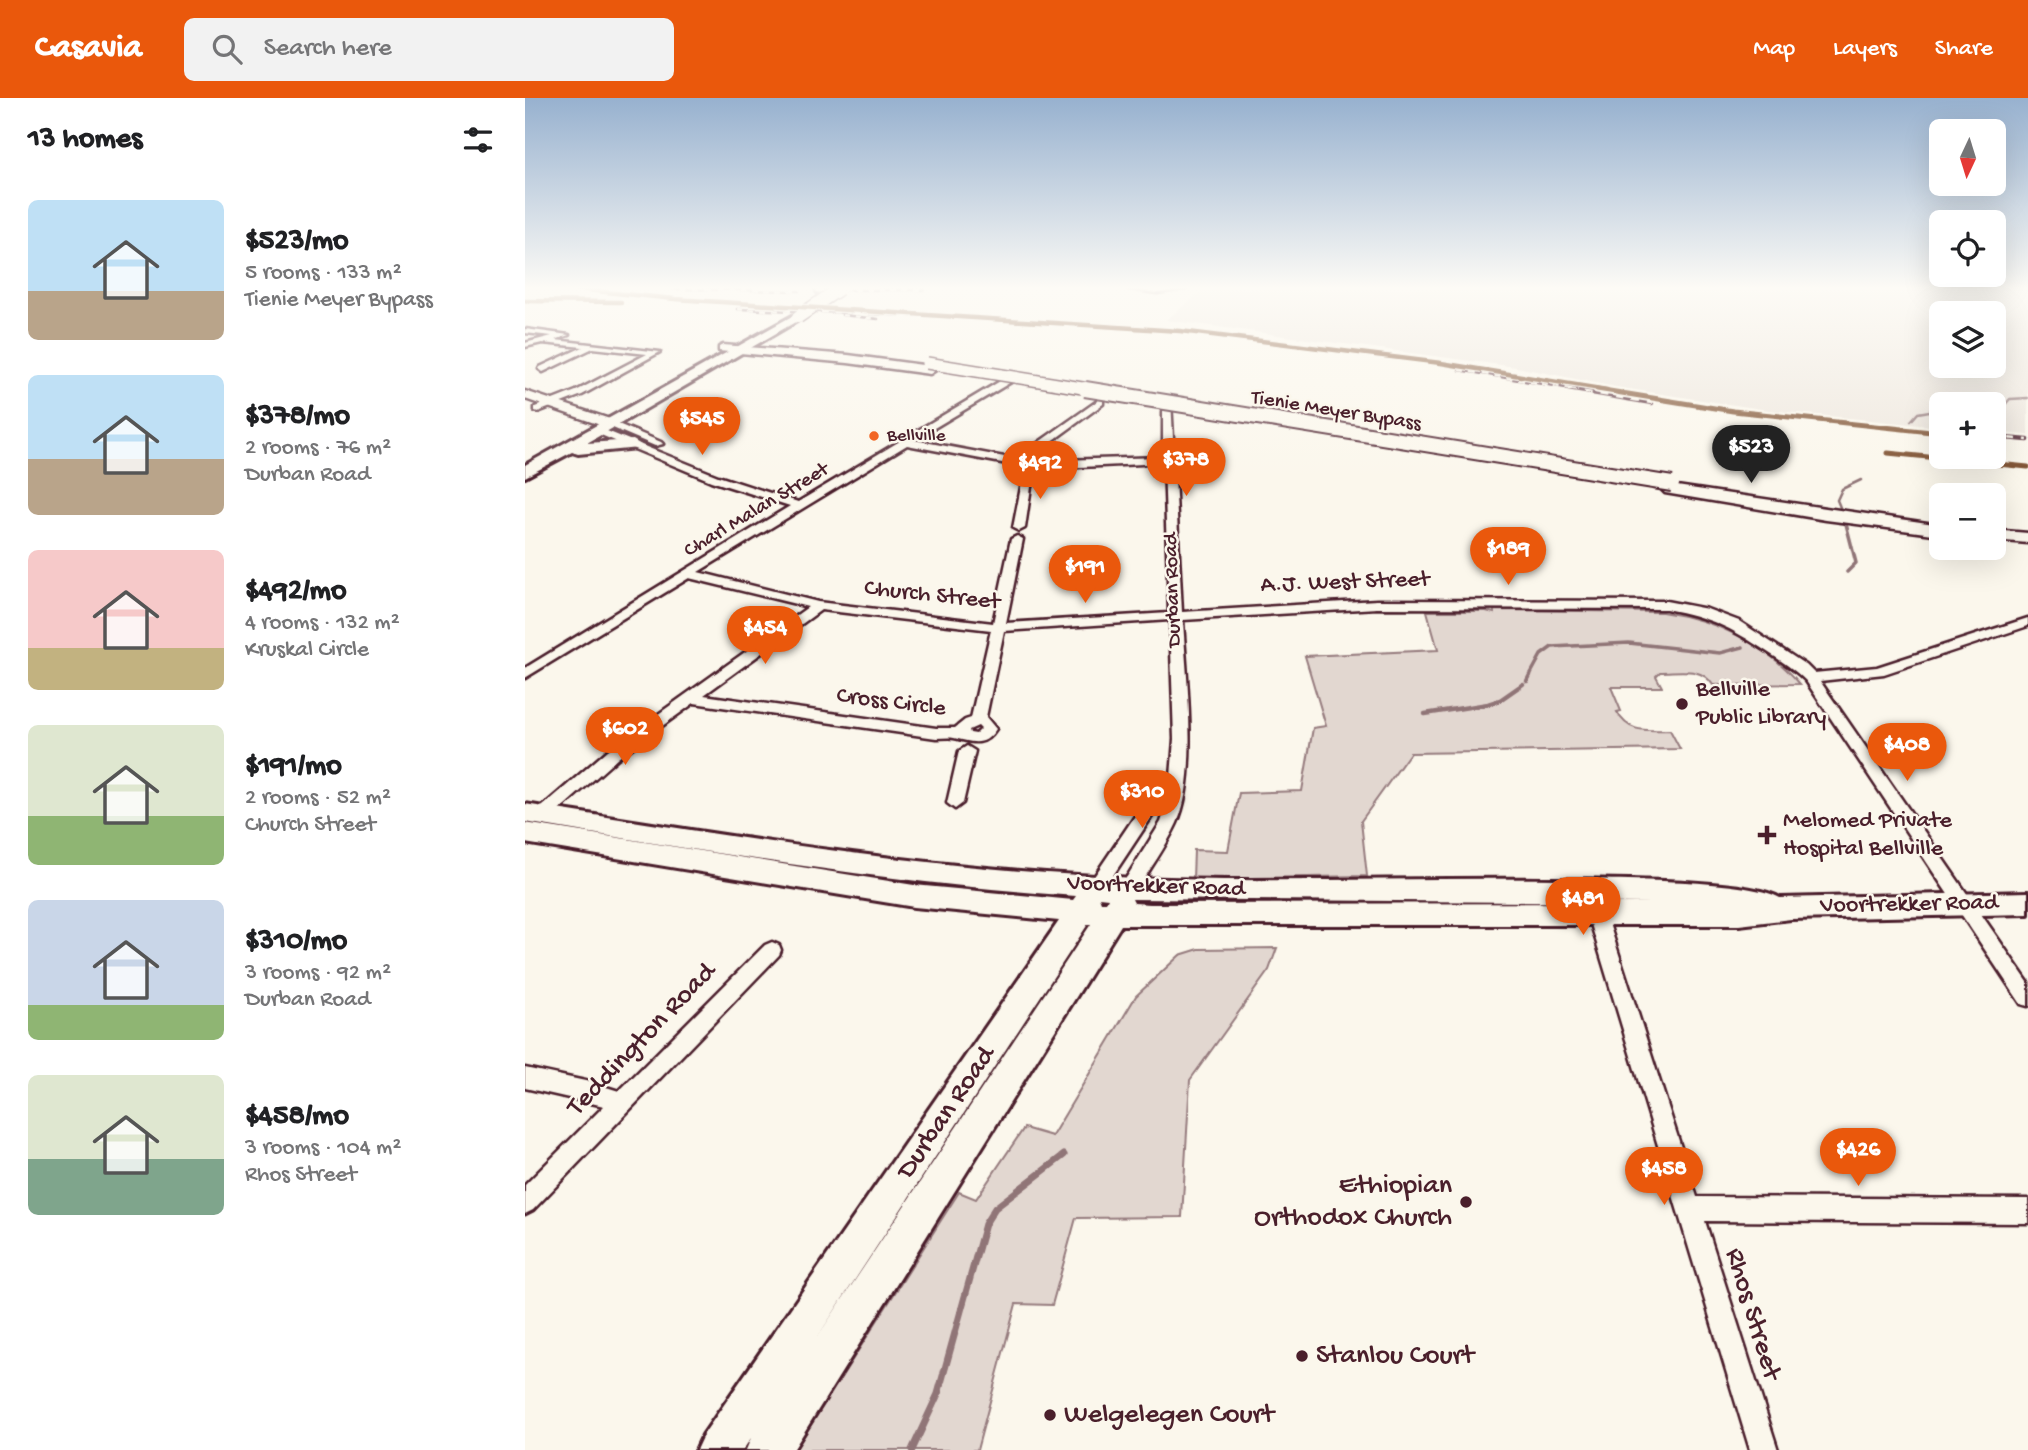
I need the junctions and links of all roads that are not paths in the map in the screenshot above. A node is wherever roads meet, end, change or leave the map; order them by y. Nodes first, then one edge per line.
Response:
1 (578, 352) edge
2 (656, 352) edge
3 (736, 352) edge
4 (790, 352) edge
5 (543, 369) dead end
6 (525, 395) edge
7 (1100, 402) dead end
8 (553, 404) junction
9 (1168, 404) junction
10 (531, 407) edge
11 (598, 425) junction
12 (907, 442) junction
13 (633, 445) junction
14 (525, 459) edge
15 (1168, 460) junction
16 (543, 463) junction
17 (1016, 463) junction
18 (1034, 466) junction
19 (525, 472) edge
20 (734, 483) junction
21 (761, 493) junction
22 (800, 506) junction
23 (1859, 516) junction
24 (1929, 519) edge
25 (2006, 526) edge
26 (2028, 527) edge
27 (1929, 528) edge
28 (748, 536) junction
29 (2006, 536) edge
30 (2028, 537) edge
31 (689, 574) junction
32 (818, 606) junction
33 (1175, 617) junction
34 (2028, 622) edge
35 (997, 627) junction
36 (525, 674) edge
37 (1811, 678) junction
38 (691, 698) junction
39 (961, 733) joint
40 (967, 751) dead end
41 (1178, 779) junction
42 (955, 803) dead end
43 (531, 820) edge
44 (1105, 900) junction
45 (1223, 902) junction
46 (2028, 903) edge
47 (1966, 904) junction
48 (1791, 908) junction
49 (1597, 914) junction
50 (772, 950) dead end
51 (2028, 998) edge
52 (525, 1079) edge
53 (624, 1103) junction
54 (525, 1202) edge
55 (1688, 1209) junction
56 (2028, 1211) edge
57 (718, 1450) edge
58 (768, 1450) edge
59 (1764, 1450) edge

1 - 5 street
2 - 8 street
3 - 11 main road
4 - 23 main road, Tienie Meyer Bypass
6 - 8 main road
7 - 17 street
8 - 10 street
8 - 11 main road
9 - 9 street, Charl Malan Street
9 - 12 street, Charl Malan Street
9 - 15 street, Durban Road
10 - 11 main road
11 - 13 street
11 - 14 main road
11 - 16 main road
11 - 20 street
12 - 17 street
12 - 22 street, Charl Malan Street
13 - 16 main road
13 - 20 street
15 - 18 street
15 - 33 street, Durban Road
16 - 19 main road
17 - 18 street
18 - 35 street
20 - 21 street
21 - 22 street
21 - 28 street
22 - 28 street, Charl Malan Street
23 - 24 main road, Tienie Meyer Bypass
23 - 27 main road, Tienie Meyer Bypass
25 - 26 main road
28 - 31 street, Charl Malan Street
29 - 30 main road
31 - 32 street, Church Street
31 - 36 street, Charl Malan Street
32 - 35 street, Church Street
32 - 38 street
33 - 35 street, Church Street
33 - 37 street, A.J. West Street
33 - 41 street, Durban Road
34 - 37 street
35 - 39 street
37 - 47 street, A.J. West Street
38 - 39 street, Cross Circle
38 - 43 street
40 - 42 street
41 - 44 street, Durban Road
41 - 44 street, Durban Road
43 - 44 main road, Voortrekker Road
44 - 45 main road, Voortrekker Road
44 - 57 main road, Durban Road
44 - 58 main road, Durban Road
45 - 48 main road, Voortrekker Road
45 - 49 main road, Voortrekker Road
46 - 47 main road, Voortrekker Road
47 - 48 main road, Voortrekker Road
47 - 51 street, A.J. West Street
48 - 49 main road, Voortrekker Road
49 - 55 street, Rhos Street
50 - 53 street, Teddington Road
52 - 53 street
53 - 54 street, Teddington Road
55 - 56 street
55 - 59 street, Rhos Street

